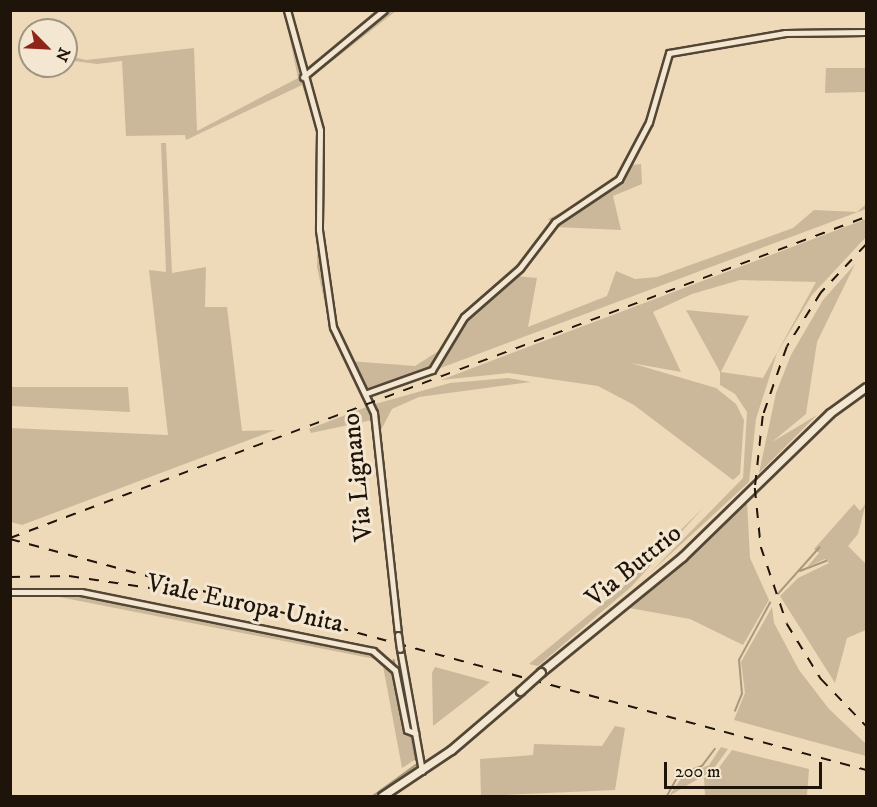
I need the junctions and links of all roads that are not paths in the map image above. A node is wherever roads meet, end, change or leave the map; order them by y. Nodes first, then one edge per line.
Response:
1 (287, 10) edge
2 (384, 10) edge
3 (867, 32) edge
4 (303, 77) junction
5 (867, 387) edge
6 (367, 393) junction
7 (10, 592) edge
8 (415, 733) junction
9 (422, 771) junction
10 (382, 796) edge

1 - 4 street, Via Lignano
2 - 4 street
3 - 6 street
4 - 6 street, Via Lignano
5 - 9 street, Via Buttrio, bridge
6 - 8 street, Via Lignano, bridge
7 - 8 street, Viale Europa Unita
8 - 9 street, Via Lignano
9 - 10 street, Via Buttrio

